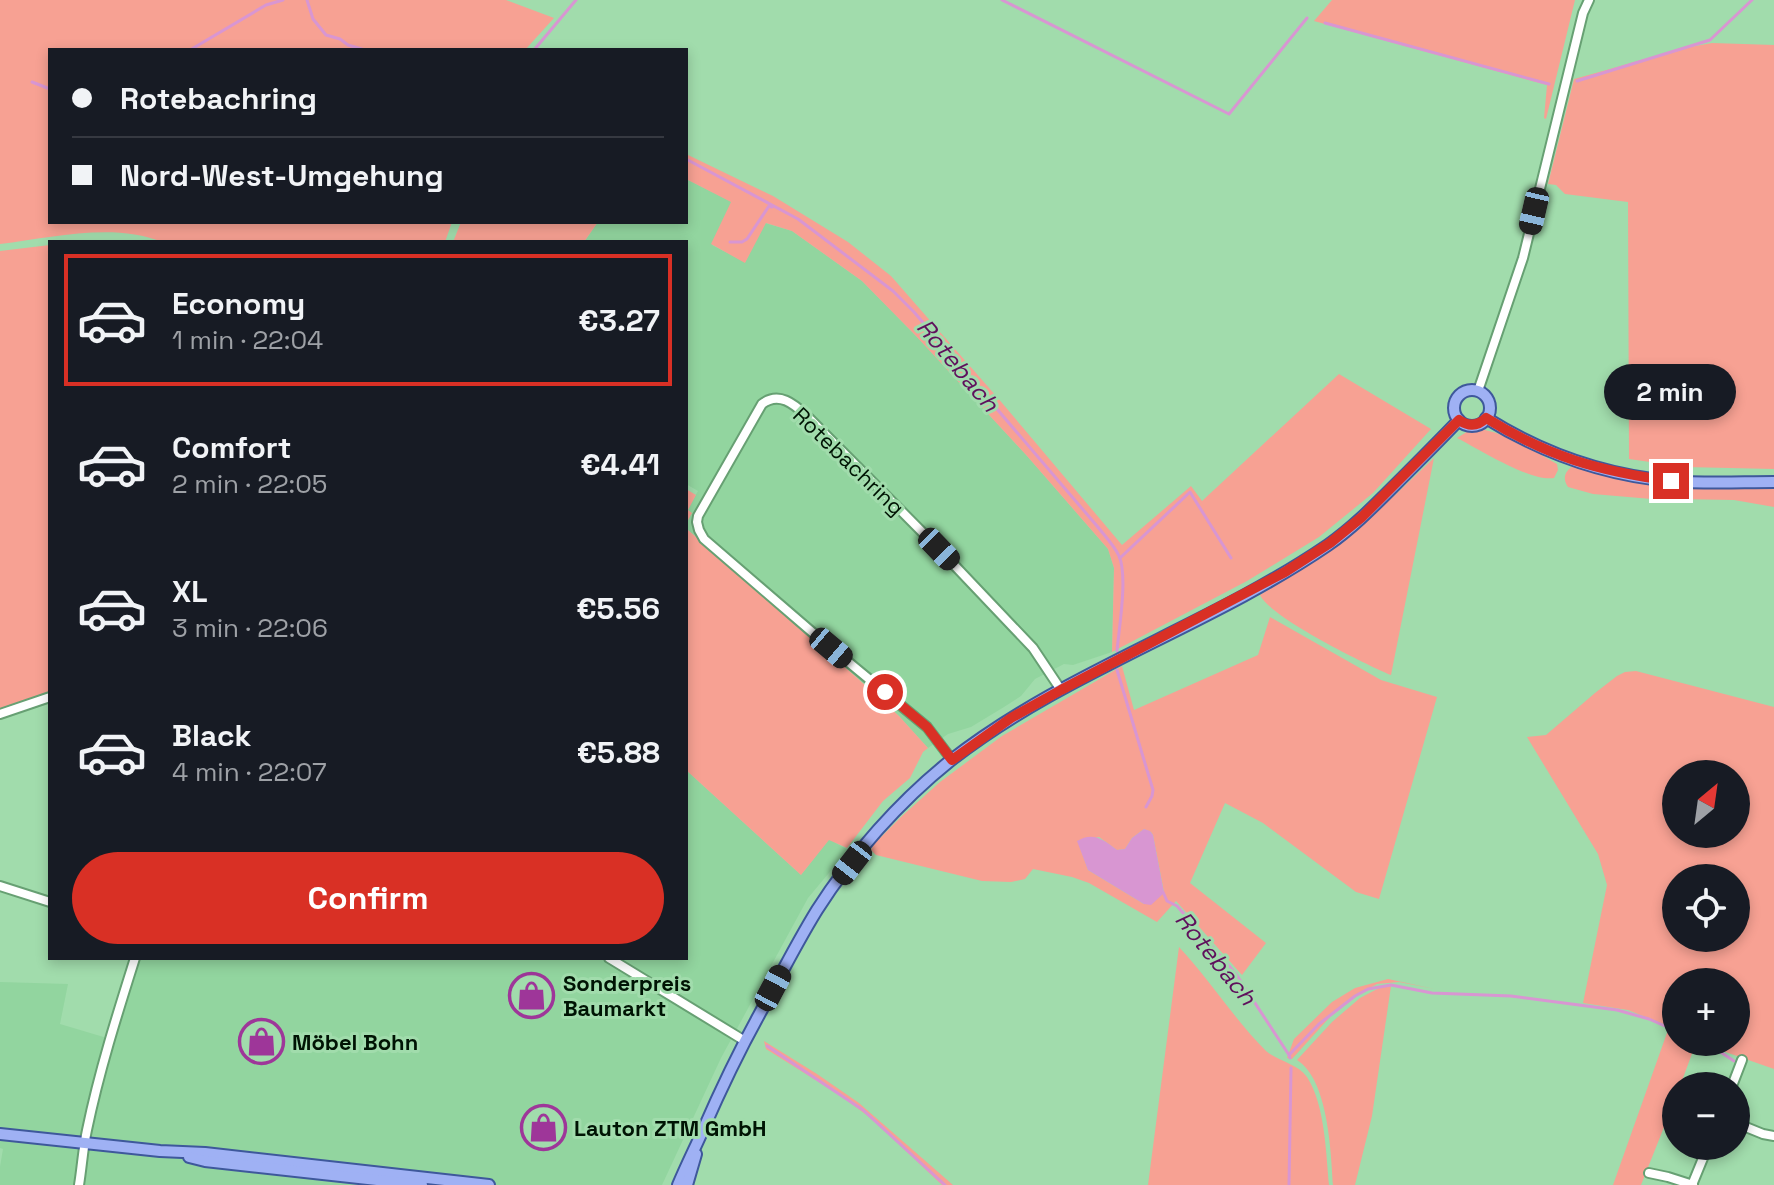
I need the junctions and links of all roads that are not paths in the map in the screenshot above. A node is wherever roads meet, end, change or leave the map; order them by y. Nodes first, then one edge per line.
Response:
1 (1589, 0) edge
2 (1478, 391) junction
3 (1486, 418) junction
4 (1459, 420) junction
5 (1774, 482) edge
6 (1061, 690) junction
7 (48, 698) edge
8 (0, 714) edge
9 (952, 760) junction
10 (0, 886) edge
11 (48, 901) edge
12 (134, 960) edge
13 (612, 960) edge
14 (745, 1041) junction
15 (1742, 1060) dead end
16 (1737, 1072) edge
17 (1750, 1129) edge
18 (0, 1134) edge
19 (1774, 1136) edge
20 (700, 1137) junction
21 (84, 1144) junction
22 (160, 1151) junction
23 (1702, 1160) edge
24 (1649, 1173) dead end
25 (79, 1185) edge
26 (422, 1185) edge
27 (489, 1185) edge
28 (678, 1185) edge
29 (689, 1185) edge
30 (1692, 1185) edge

1 - 2 street
2 - 3 main road
2 - 4 main road
3 - 4 main road
3 - 5 main road
4 - 6 main road
6 - 9 main road
6 - 9 street, Rotebachring
7 - 8 street
9 - 14 main road
10 - 11 street
12 - 21 street
13 - 14 street
14 - 20 main road
15 - 16 street
17 - 19 street
18 - 21 main road
20 - 28 main road
20 - 29 main road
21 - 22 main road
21 - 25 street
22 - 26 main road
22 - 27 main road
23 - 30 street
24 - 30 street

